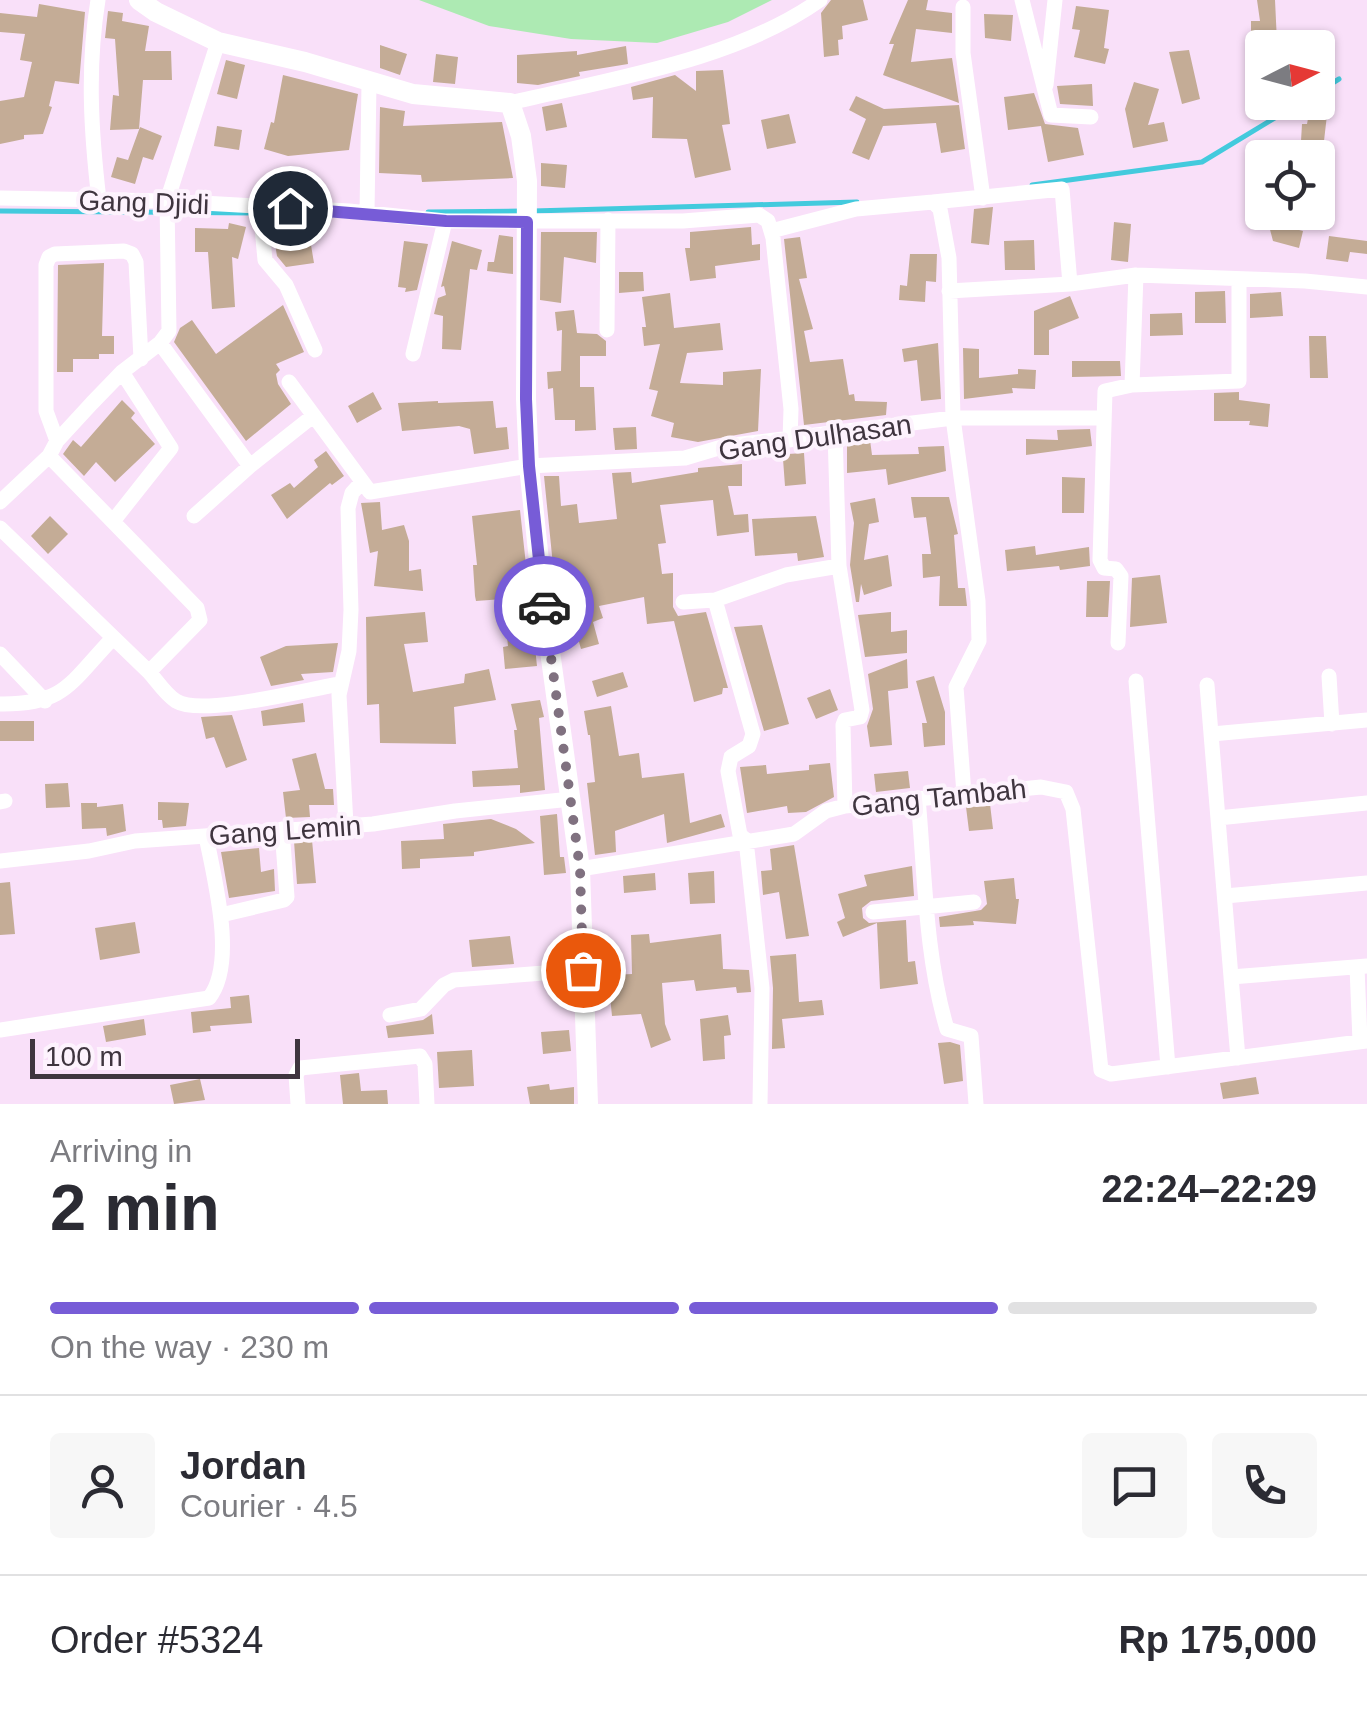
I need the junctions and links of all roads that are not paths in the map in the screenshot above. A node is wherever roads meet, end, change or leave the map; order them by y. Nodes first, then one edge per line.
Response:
1 (98, 0) edge
2 (139, 0) edge
3 (820, 0) edge
4 (1022, 0) edge
5 (1056, 0) edge
6 (963, 6) dead end
7 (218, 42) junction
8 (369, 83) junction
9 (1044, 98) junction
10 (510, 103) junction
11 (1091, 118) dead end
12 (0, 198) edge
13 (983, 198) junction
14 (98, 200) junction
15 (167, 201) junction
16 (941, 203) junction
17 (260, 206) junction
18 (367, 213) junction
19 (527, 215) junction
20 (608, 220) junction
21 (446, 221) junction
22 (772, 231) junction
23 (1136, 275) junction
24 (1239, 279) junction
25 (1070, 284) junction
26 (1367, 287) edge
27 (949, 291) junction
28 (607, 330) dead end
29 (160, 343) junction
30 (315, 350) dead end
31 (412, 354) dead end
32 (141, 359) junction
33 (122, 372) junction
34 (289, 382) dead end
35 (1132, 385) junction
36 (314, 416) junction
37 (953, 418) junction
38 (1102, 418) junction
39 (835, 432) junction
40 (57, 440) junction
41 (790, 440) junction
42 (49, 456) junction
43 (250, 466) junction
44 (529, 466) junction
45 (361, 483) junction
46 (0, 502) edge
47 (194, 516) dead end
48 (114, 520) junction
49 (0, 528) edge
50 (840, 566) junction
51 (715, 600) junction
52 (683, 602) dead end
53 (112, 640) junction
54 (1118, 643) dead end
55 (0, 654) edge
56 (148, 672) junction
57 (1329, 676) dead end
58 (1136, 682) dead end
59 (340, 684) junction
60 (1207, 685) dead end
61 (45, 701) junction
62 (0, 704) edge
63 (1367, 720) edge
64 (1332, 724) junction
65 (1212, 734) junction
66 (964, 794) junction
67 (918, 798) junction
68 (571, 799) junction
69 (1367, 804) edge
70 (845, 806) junction
71 (1218, 818) junction
72 (346, 825) junction
73 (282, 830) junction
74 (206, 836) junction
75 (746, 840) junction
76 (0, 861) edge
77 (580, 869) junction
78 (1367, 882) edge
79 (1225, 896) junction
80 (974, 902) dead end
81 (928, 906) junction
82 (874, 912) dead end
83 (221, 914) junction
84 (1362, 966) edge
85 (583, 970) junction
86 (1231, 976) junction
87 (390, 1015) dead end
88 (0, 1030) edge
89 (1364, 1041) edge
90 (1238, 1058) junction
91 (1168, 1067) junction
92 (298, 1104) edge
93 (427, 1104) edge
94 (588, 1104) edge
95 (760, 1104) edge
96 (976, 1104) edge

1 - 14 street
2 - 7 street
3 - 10 street
4 - 9 street
5 - 9 street
6 - 13 street
7 - 8 street
7 - 15 street
8 - 10 street
8 - 18 street
9 - 11 street
10 - 19 street
12 - 14 street, Gang Djidi
13 - 16 street
13 - 25 street
14 - 15 street, Gang Djidi
15 - 17 street, Gang Djidi
15 - 29 street
16 - 22 street
16 - 27 street
17 - 18 street, Gang Djidi
17 - 30 street
18 - 21 street, Gang Djidi
19 - 20 street, Gang Djidi
19 - 21 street, Gang Djidi
19 - 44 street
20 - 22 street, Gang Djidi
20 - 28 street
21 - 31 street
22 - 41 street
23 - 24 street
23 - 25 street
23 - 35 street
24 - 26 street
24 - 35 street
25 - 27 street
27 - 37 street
29 - 32 street
29 - 43 street
32 - 33 street
32 - 40 street
33 - 40 street
33 - 48 street
34 - 36 street
35 - 38 street
36 - 43 street
36 - 45 street
37 - 38 street, Gang Dulhasan
37 - 39 street, Gang Dulhasan
37 - 66 street
38 - 54 street
39 - 41 street, Gang Dulhasan
39 - 50 street
40 - 42 street
41 - 44 street, Gang Dulhasan
42 - 46 street
42 - 48 street
43 - 47 street
44 - 45 street, Gang Dulhasan
44 - 68 street
45 - 59 street
48 - 56 street
49 - 53 street
50 - 51 street
50 - 70 street
51 - 52 street
51 - 75 street
53 - 56 street
53 - 61 street
55 - 61 street
56 - 59 street
57 - 64 street
58 - 91 street
59 - 72 street
60 - 65 street
61 - 62 street
63 - 64 street
64 - 65 street
65 - 71 street
66 - 67 street, Gang Tambah
66 - 91 street, Gang Tambah
67 - 70 street, Gang Tambah
67 - 81 street
68 - 72 street, Gang Lemin
68 - 77 street
69 - 71 street
70 - 75 street, Gang Tambah
71 - 79 street
72 - 73 street, Gang Lemin
73 - 74 street, Gang Lemin
73 - 83 street
74 - 76 street, Gang Lemin
74 - 83 street
75 - 77 street, Gang Tambah
75 - 95 street
77 - 85 street
78 - 79 street
79 - 86 street
80 - 81 street
81 - 82 street
81 - 96 street
83 - 88 street
84 - 86 street
84 - 89 street
85 - 87 street
85 - 94 street
86 - 90 street
89 - 90 street, Gang Tambah
90 - 91 street, Gang Tambah
92 - 93 street

